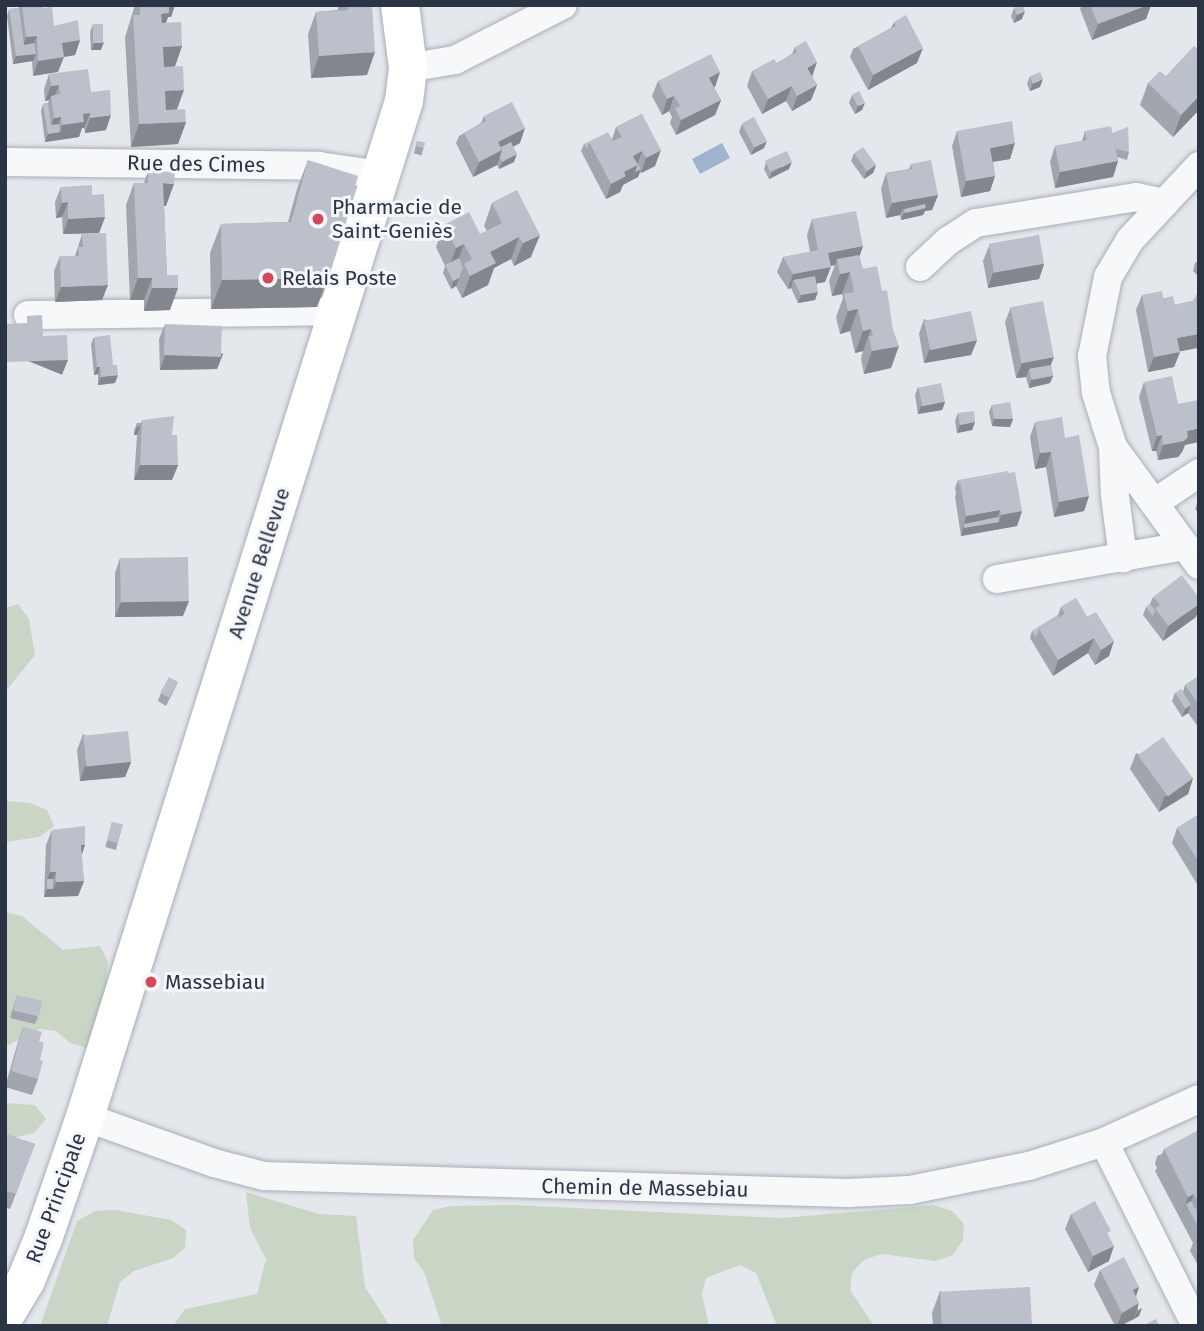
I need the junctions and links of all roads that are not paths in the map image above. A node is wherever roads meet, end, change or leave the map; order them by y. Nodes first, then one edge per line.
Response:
1 (400, 5) edge
2 (563, 5) edge
3 (408, 68) junction
4 (7, 160) edge
5 (1199, 166) edge
6 (380, 175) junction
7 (1164, 203) junction
8 (920, 267) dead end
9 (340, 311) junction
10 (28, 315) edge
11 (1113, 447) junction
12 (1199, 473) edge
13 (1154, 503) junction
14 (1192, 556) edge
15 (1124, 558) junction
16 (997, 579) dead end
17 (1199, 1098) edge
18 (85, 1117) junction
19 (1104, 1142) junction
20 (5, 1315) edge
21 (1197, 1324) edge

1 - 3 main road, Avenue Bellevue
2 - 3 street
3 - 6 main road, Avenue Bellevue
4 - 6 street, Rue des Cimes
5 - 7 street
6 - 9 main road, Avenue Bellevue
7 - 8 street
7 - 11 street
9 - 10 street
9 - 18 main road, Avenue Bellevue
11 - 13 street
11 - 15 street
12 - 13 street
13 - 14 street
14 - 15 street
15 - 16 street
17 - 19 street, Chemin de Massebiau
18 - 19 street, Chemin de Massebiau
18 - 20 main road, Rue Principale
19 - 21 street

